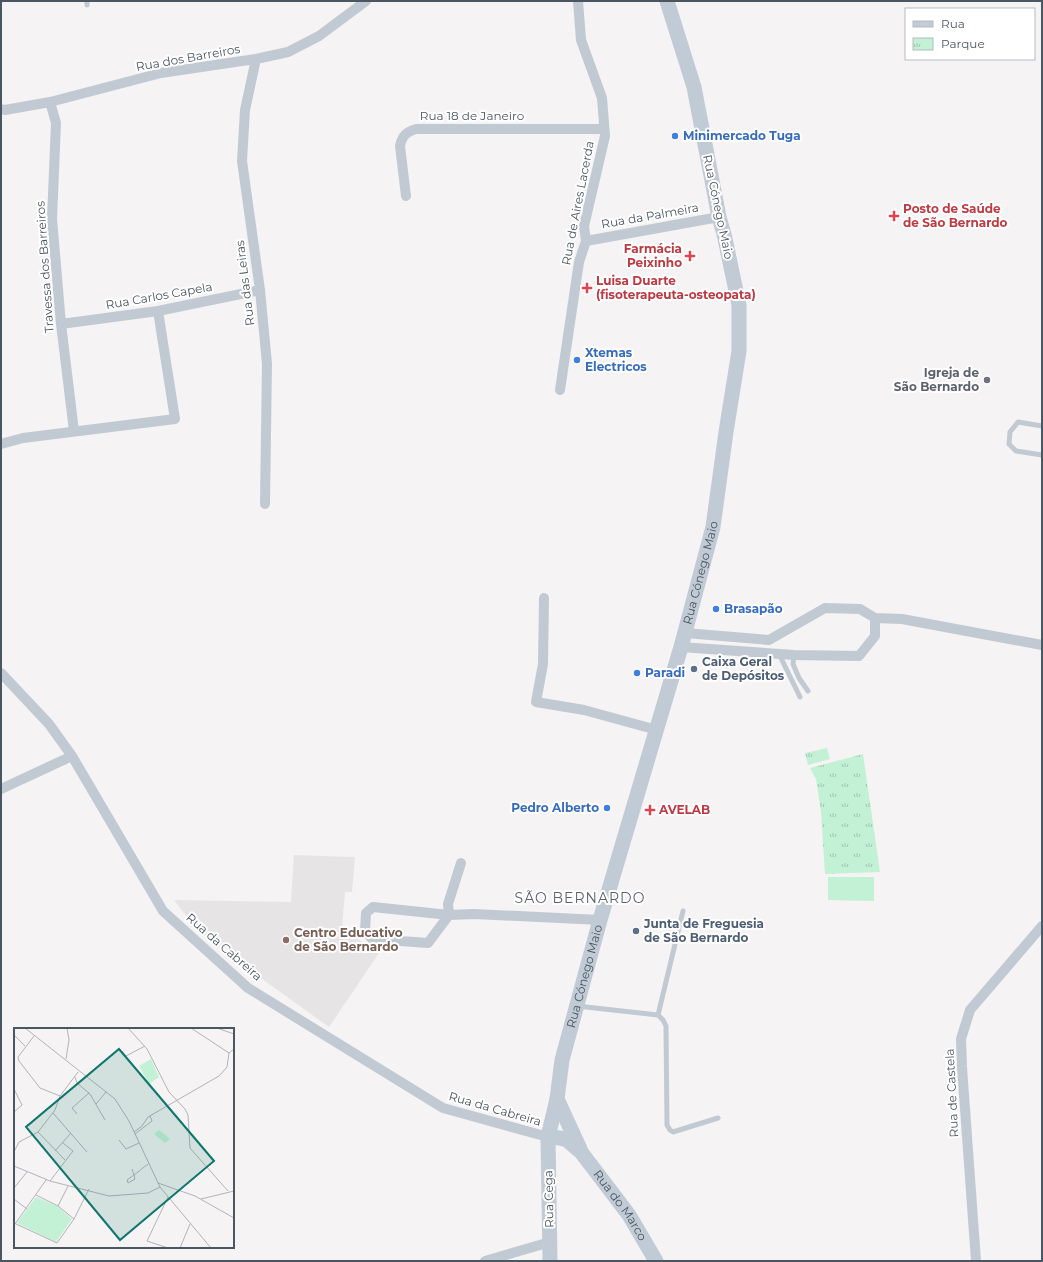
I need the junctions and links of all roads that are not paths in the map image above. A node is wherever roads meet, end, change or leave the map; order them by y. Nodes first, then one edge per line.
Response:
1 (366, 1) edge
2 (578, 1) edge
3 (667, 1) edge
4 (256, 60) junction
5 (50, 102) junction
6 (1, 109) edge
7 (604, 129) junction
8 (406, 196) dead end
9 (719, 217) junction
10 (586, 240) junction
11 (260, 290) junction
12 (158, 311) junction
13 (61, 324) junction
14 (560, 390) dead end
15 (1042, 426) edge
16 (74, 431) junction
17 (1, 444) edge
18 (1042, 455) edge
19 (265, 504) dead end
20 (544, 598) dead end
21 (875, 618) junction
22 (683, 640) junction
23 (1042, 645) edge
24 (779, 654) junction
25 (794, 655) junction
26 (1, 673) edge
27 (808, 691) dead end
28 (800, 697) dead end
29 (657, 730) junction
30 (72, 756) junction
31 (1, 789) edge
32 (461, 863) dead end
33 (683, 911) dead end
34 (449, 914) junction
35 (600, 920) junction
36 (1042, 926) edge
37 (576, 1006) junction
38 (658, 1015) junction
39 (557, 1099) junction
40 (718, 1118) dead end
41 (548, 1137) junction
42 (581, 1152) junction
43 (550, 1242) junction
44 (485, 1261) edge
45 (550, 1261) edge
46 (656, 1261) edge
47 (976, 1261) edge

1 - 4 street, Rua dos Barreiros
2 - 7 street, Rua de Aires Lacerda
3 - 9 main road, Rua Cónego Maio
4 - 5 street, Rua dos Barreiros
4 - 11 street, Rua das Leiras
5 - 6 street, Rua dos Barreiros
5 - 13 street, Travessa dos Barreiros
7 - 8 street, Rua 18 de Janeiro
7 - 10 street, Rua de Aires Lacerda
9 - 10 street, Rua da Palmeira
9 - 22 main road, Rua Cónego Maio
10 - 14 street, Rua de Aires Lacerda
11 - 12 street, Rua Carlos Capela
11 - 19 street, Rua das Leiras
12 - 13 street, Rua Carlos Capela
12 - 16 street
13 - 16 street, Travessa dos Barreiros
15 - 18 lane
16 - 17 street
20 - 29 street
21 - 22 street
21 - 23 street
21 - 25 street
22 - 24 street
22 - 29 main road, Rua Cónego Maio
24 - 25 street
24 - 28 lane
25 - 27 lane
26 - 30 street, Rua da Cabreira
29 - 35 main road, Rua Cónego Maio
30 - 31 street
30 - 41 street, Rua da Cabreira
32 - 34 street
33 - 38 lane
34 - 34 street
34 - 35 street
35 - 37 main road, Rua Cónego Maio
36 - 47 street, Rua de Castela
37 - 38 lane
37 - 39 main road, Rua Cónego Maio
38 - 40 lane
39 - 41 main road, Rua Cónego Maio
39 - 42 main road
41 - 42 main road
41 - 43 main road, Rua Cega
42 - 46 main road, Rua do Marco
43 - 44 street
43 - 45 main road, Rua Cega

